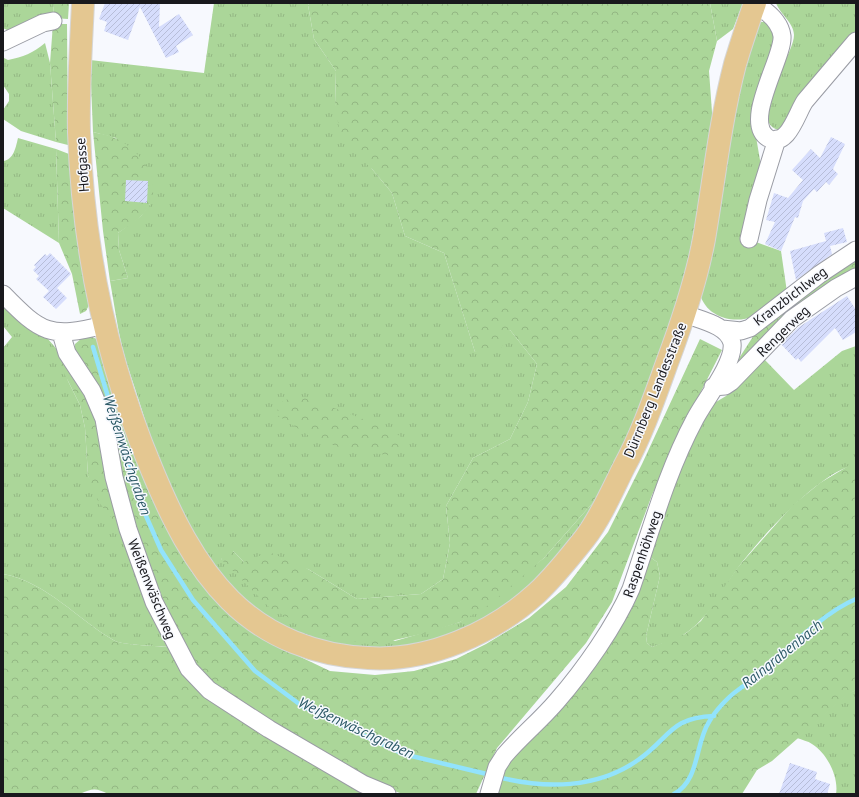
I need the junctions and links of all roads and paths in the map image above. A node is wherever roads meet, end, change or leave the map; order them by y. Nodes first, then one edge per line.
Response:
1 (83, 3) edge
2 (755, 4) edge
3 (53, 21) dead end
4 (3, 42) edge
5 (856, 42) edge
6 (777, 139) junction
7 (748, 239) dead end
8 (856, 250) edge
9 (856, 277) edge
10 (3, 294) edge
11 (685, 314) junction
12 (755, 324) junction
13 (104, 325) junction
14 (722, 329) junction
15 (61, 333) junction
16 (730, 357) junction
17 (713, 387) junction
18 (490, 789) edge
19 (387, 794) edge

1 - 13 main road, Hofgasse
2 - 6 street
2 - 11 main road, Dürrnberg Landesstraße
3 - 4 street
5 - 6 street
6 - 7 street
8 - 12 street, Kranzbichlweg
9 - 17 street, Rengerweg
10 - 15 street
11 - 13 main road, Dürrnberg Landesstraße
11 - 14 street
12 - 14 street, Kranzbichlweg
12 - 16 street, Raspenhöhweg
13 - 15 street
14 - 16 street
15 - 19 street, Weißenwäschweg
16 - 17 street, Raspenhöhweg
17 - 18 street, Raspenhöhweg

